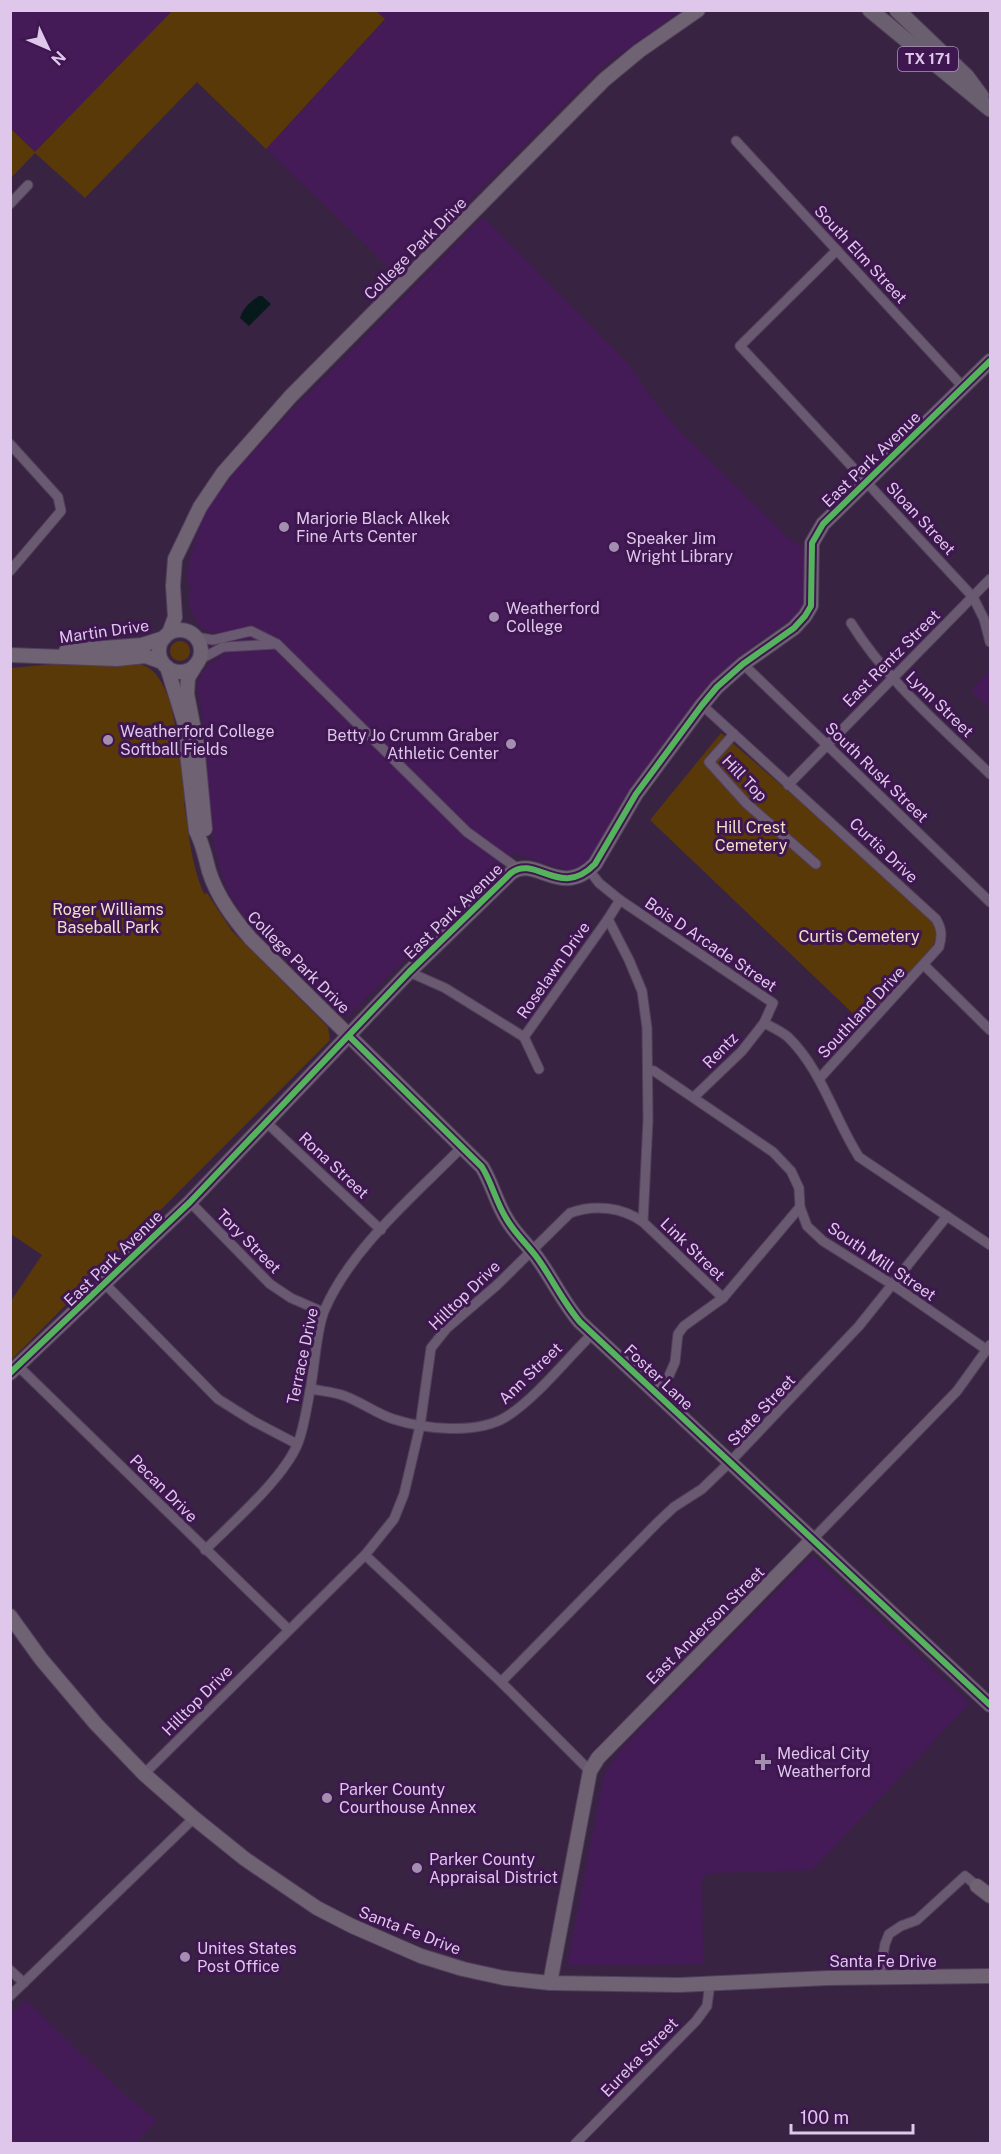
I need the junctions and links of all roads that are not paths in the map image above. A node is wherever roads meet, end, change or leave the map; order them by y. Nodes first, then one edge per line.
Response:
1 (698, 10) edge
2 (870, 10) edge
3 (897, 10) edge
4 (989, 106) edge
5 (736, 141) dead end
6 (28, 185) dead end
7 (10, 204) edge
8 (837, 250) junction
9 (990, 361) edge
10 (964, 388) junction
11 (10, 444) edge
12 (868, 482) junction
13 (186, 538) junction
14 (10, 571) edge
15 (990, 579) edge
16 (973, 597) junction
17 (851, 623) dead end
18 (167, 635) junction
19 (194, 636) junction
20 (990, 642) edge
21 (277, 644) junction
22 (10, 655) edge
23 (50, 657) junction
24 (198, 661) junction
25 (165, 664) junction
26 (743, 664) junction
27 (892, 678) junction
28 (702, 705) junction
29 (734, 734) junction
30 (827, 745) junction
31 (990, 774) edge
32 (788, 785) junction
33 (202, 843) junction
34 (816, 864) dead end
35 (517, 868) junction
36 (590, 870) junction
37 (620, 900) junction
38 (990, 902) edge
39 (608, 919) junction
40 (924, 965) junction
41 (409, 972) junction
42 (764, 1023) junction
43 (990, 1030) edge
44 (349, 1036) junction
45 (524, 1037) junction
46 (539, 1069) dead end
47 (648, 1070) junction
48 (819, 1079) junction
49 (694, 1097) junction
50 (266, 1122) junction
51 (462, 1147) junction
52 (190, 1203) junction
53 (800, 1207) junction
54 (947, 1216) junction
55 (643, 1222) junction
56 (381, 1230) junction
57 (990, 1245) edge
58 (532, 1250) junction
59 (106, 1285) junction
60 (893, 1285) junction
61 (723, 1298) junction
62 (323, 1312) junction
63 (592, 1334) junction
64 (989, 1348) edge
65 (14, 1370) edge
66 (311, 1389) junction
67 (656, 1394) junction
68 (420, 1426) junction
69 (297, 1444) junction
70 (730, 1462) junction
71 (812, 1540) junction
72 (206, 1550) junction
73 (365, 1555) junction
74 (10, 1616) edge
75 (289, 1630) junction
76 (501, 1682) junction
77 (990, 1705) edge
78 (590, 1771) junction
79 (144, 1774) junction
80 (194, 1818) junction
81 (984, 1888) edge
82 (990, 1896) edge
83 (10, 1970) edge
84 (990, 1976) edge
85 (879, 1978) junction
86 (24, 1983) junction
87 (550, 1983) junction
88 (710, 1983) junction
89 (10, 1996) edge
90 (575, 2144) edge

1 - 13 street, College Park Drive
2 - 4 main road, TX 171
3 - 4 main road, TX 171
5 - 8 street, South Elm Street
6 - 7 street
8 - 10 street, South Elm Street
8 - 12 street, Sloan Street
9 - 10 street, East Park Avenue
10 - 12 street, East Park Avenue
11 - 14 street
12 - 16 street, Sloan Street
12 - 26 street, East Park Avenue
13 - 18 street, College Park Drive
13 - 19 street, College Park Drive
15 - 16 street, East Rentz Street
16 - 20 street, Sloan Street
16 - 27 street, East Rentz Street
17 - 27 street, Lynn Street
18 - 19 street
18 - 23 street, Martin Drive
18 - 25 street
19 - 21 street
19 - 24 street
21 - 24 street
21 - 35 street
22 - 23 street, Martin Drive
23 - 25 street, Martin Drive
24 - 25 street
24 - 33 street, College Park Drive
25 - 33 street, College Park Drive
26 - 28 street, East Park Avenue
26 - 30 street, South Rusk Street
27 - 30 street, East Rentz Street
27 - 31 street, Lynn Street
28 - 29 street, Curtis Drive
28 - 36 street, East Park Avenue
29 - 32 street, Curtis Drive
29 - 34 street, Hill Top
30 - 32 street, East Rentz Street
30 - 38 street, South Rusk Street
32 - 40 street, Curtis Drive
33 - 44 street, College Park Drive
35 - 36 street, East Park Avenue
35 - 41 street, East Park Avenue
36 - 37 street, Bois D Arcade Street
37 - 39 street, Roselawn Drive
37 - 42 street, Bois D Arcade Street
39 - 45 street, Roselawn Drive
39 - 47 street
40 - 43 street
40 - 48 street, Southland Drive
41 - 44 street, East Park Avenue
41 - 45 street, Roselawn Drive
42 - 48 street
42 - 49 street, Rentz
44 - 50 street, East Park Avenue
44 - 51 street, Foster Lane
45 - 46 street
47 - 49 street, South Mill Street
47 - 55 street
48 - 54 street
49 - 53 street, South Mill Street
50 - 52 street, East Park Avenue
50 - 56 street, Rona Street
51 - 56 street, Terrace Drive
51 - 58 street, Foster Lane
52 - 59 street, East Park Avenue
52 - 62 street, Tory Street
53 - 60 street, South Mill Street
53 - 61 street
54 - 57 street
54 - 60 street, State Street
55 - 58 street, Hilltop Drive
55 - 61 street, Link Street
56 - 62 street, Terrace Drive
58 - 63 street, Foster Lane
58 - 68 street, Hilltop Drive
59 - 65 street, East Park Avenue
59 - 69 street
60 - 64 street, South Mill Street
60 - 70 street, State Street
61 - 67 street
62 - 66 street, Terrace Drive
63 - 67 street, Foster Lane
63 - 68 street, Ann Street
64 - 71 street, East Anderson Street
65 - 72 street, Pecan Drive
66 - 68 street, Ann Street
66 - 69 street, Terrace Drive
67 - 70 street, Foster Lane
68 - 73 street, Hilltop Drive
69 - 72 street, Terrace Drive
70 - 71 street, Foster Lane
70 - 76 street, State Street
71 - 77 street, Foster Lane
71 - 78 street, East Anderson Street
72 - 75 street, Pecan Drive
73 - 75 street, Hilltop Drive
73 - 76 street
74 - 79 street, Santa Fe Drive
75 - 79 street, Hilltop Drive
76 - 78 street
78 - 87 street, East Anderson Street
79 - 80 street, Santa Fe Drive
80 - 86 street
80 - 87 street, Santa Fe Drive
81 - 82 street
81 - 85 street
83 - 86 street
84 - 85 street, Santa Fe Drive
85 - 88 street, Santa Fe Drive
86 - 89 street
87 - 88 street, Santa Fe Drive
88 - 90 street, Eureka Street

